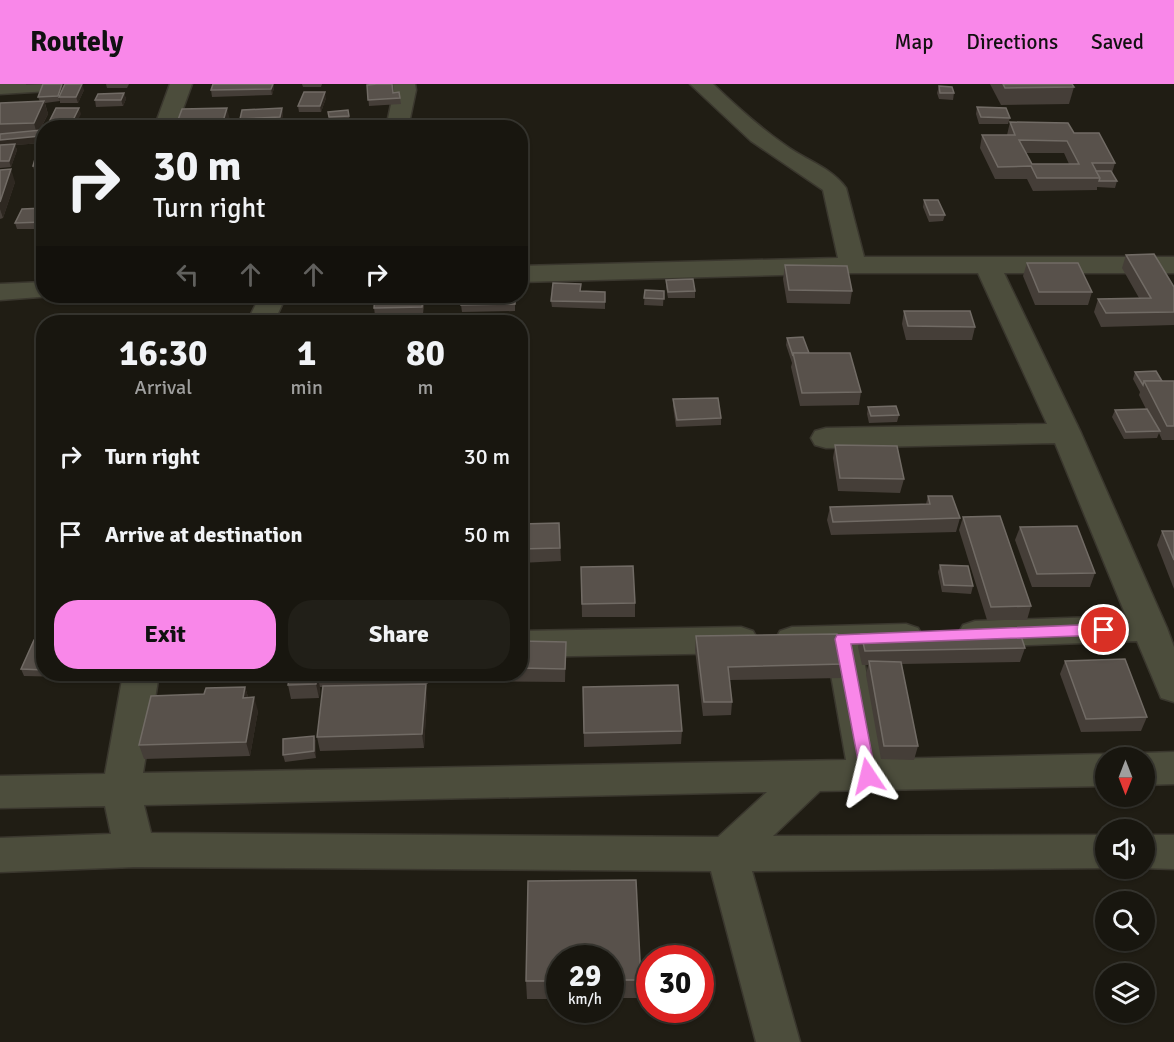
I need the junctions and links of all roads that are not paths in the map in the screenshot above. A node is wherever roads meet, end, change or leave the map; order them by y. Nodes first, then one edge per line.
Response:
1 (66, 84) edge
2 (181, 84) edge
3 (404, 84) edge
4 (701, 84) edge
5 (0, 88) edge
6 (168, 120) edge
7 (399, 120) edge
8 (853, 264) junction
9 (1174, 265) edge
10 (987, 266) junction
11 (528, 274) edge
12 (36, 290) edge
13 (0, 292) edge
14 (1066, 433) junction
15 (826, 438) dead end
16 (1150, 628) junction
17 (842, 639) junction
18 (528, 644) edge
19 (140, 681) edge
20 (1174, 688) edge
21 (1174, 768) edge
22 (1155, 769) edge
23 (1095, 770) edge
24 (811, 776) junction
25 (868, 776) junction
26 (121, 790) junction
27 (0, 792) edge
28 (135, 850) junction
29 (1095, 852) edge
30 (1155, 852) edge
31 (1174, 852) edge
32 (728, 854) junction
33 (0, 855) edge
34 (778, 1042) edge

1 - 5 street
2 - 6 street
3 - 7 street
4 - 8 street
8 - 10 street
8 - 11 street
9 - 10 street
10 - 14 street
12 - 13 street
14 - 15 street
14 - 16 street
16 - 17 street
16 - 20 street
17 - 18 street
17 - 25 street
19 - 26 street
21 - 22 street
23 - 25 street
24 - 25 street
24 - 26 street
24 - 32 street
26 - 27 street
26 - 28 street
28 - 32 street
28 - 33 street
29 - 32 street
30 - 31 street
32 - 34 street

